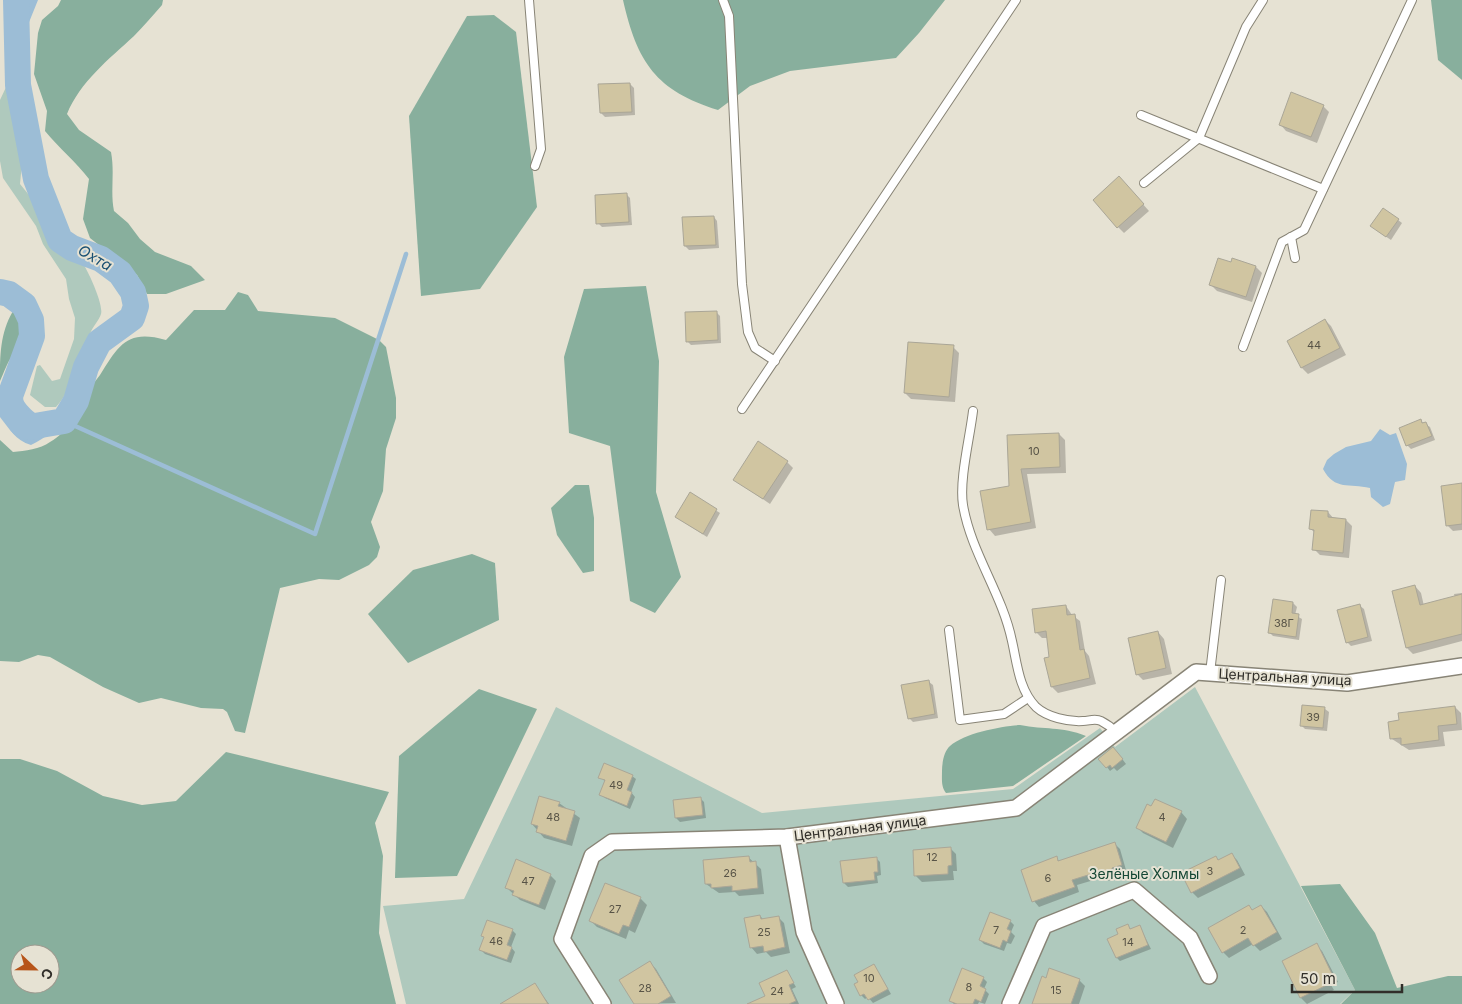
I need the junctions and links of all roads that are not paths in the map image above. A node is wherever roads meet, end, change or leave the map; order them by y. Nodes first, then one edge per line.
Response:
1 (529, 0) edge
2 (723, 0) edge
3 (1016, 0) edge
4 (1262, 0) edge
5 (1412, 0) edge
6 (1141, 115) dead end
7 (1199, 138) junction
8 (535, 166) dead end
9 (1144, 183) dead end
10 (1324, 189) junction
11 (1291, 237) junction
12 (1295, 258) dead end
13 (1243, 347) dead end
14 (775, 361) junction
15 (742, 409) dead end
16 (973, 411) dead end
17 (1221, 580) dead end
18 (949, 630) dead end
19 (1462, 666) edge
20 (1203, 673) junction
21 (1028, 698) junction
22 (1112, 735) junction
23 (787, 837) junction
24 (1209, 976) dead end
25 (603, 1004) edge
26 (836, 1004) edge
27 (1010, 1004) edge

1 - 8 lane
2 - 14 lane
3 - 14 lane
4 - 7 lane
5 - 10 lane
6 - 7 lane
7 - 9 lane
7 - 10 lane
10 - 11 lane
11 - 12 lane
11 - 13 lane
14 - 15 lane
16 - 21 lane
17 - 20 lane
18 - 21 lane
19 - 20 street, Центральная улица
20 - 22 street, Центральная улица
21 - 22 lane
22 - 23 street, Центральная улица
23 - 25 street, Центральная улица
23 - 26 street
24 - 27 street

